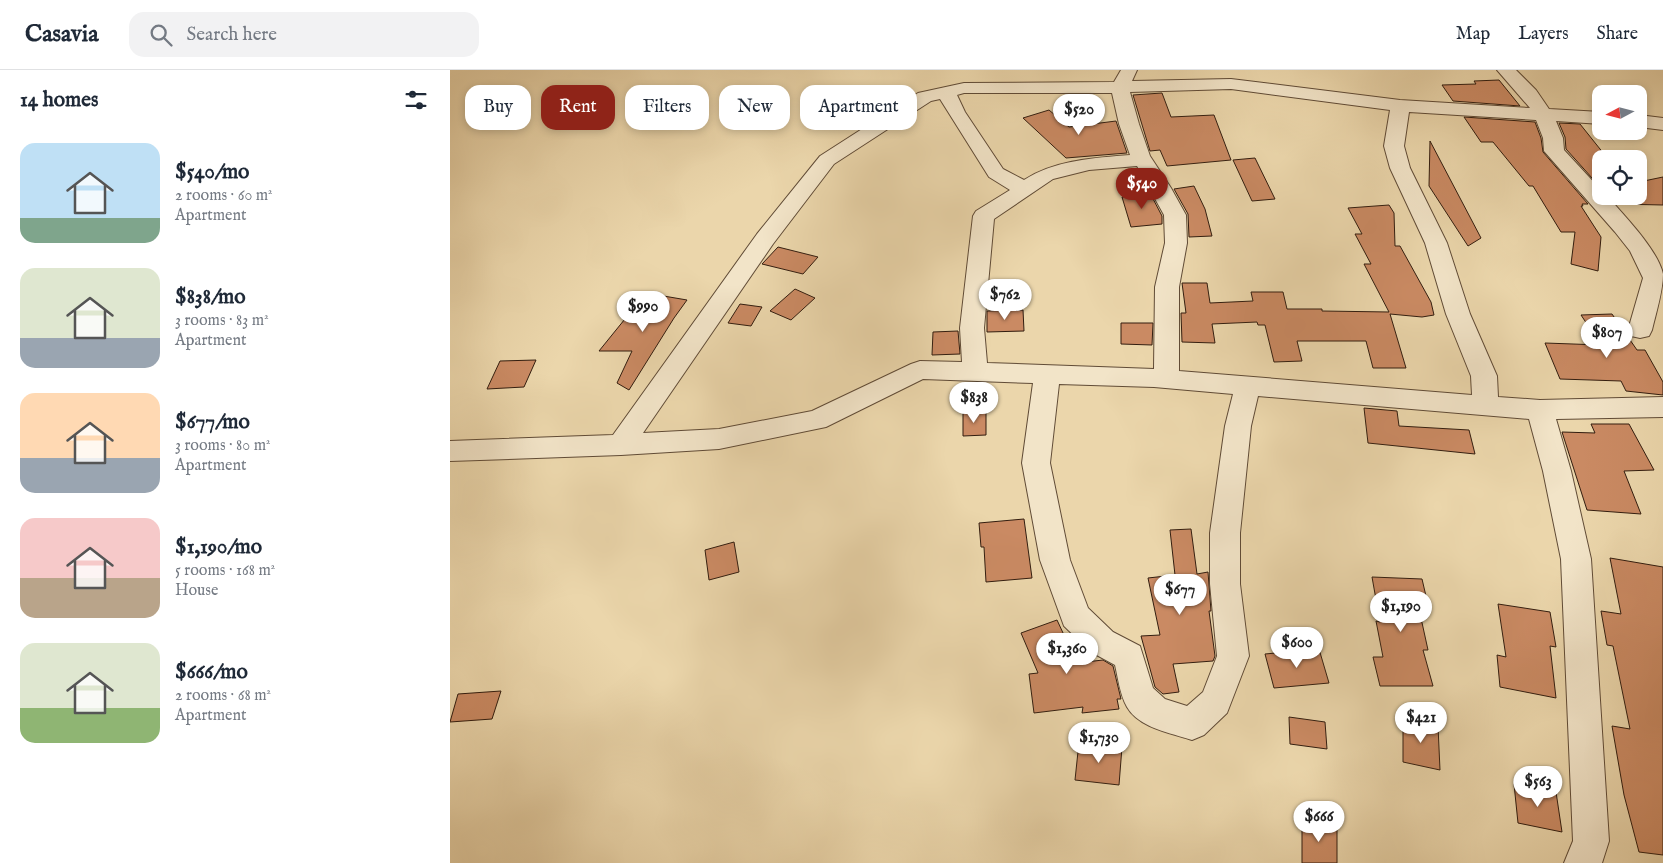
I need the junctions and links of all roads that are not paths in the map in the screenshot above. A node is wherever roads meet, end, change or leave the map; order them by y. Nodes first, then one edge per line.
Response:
1 (1506, 70) edge
2 (1125, 78) edge
3 (946, 92) junction
4 (1400, 106) junction
5 (1544, 115) junction
6 (1592, 118) edge
7 (1648, 122) edge
8 (1663, 124) edge
9 (1142, 160) junction
10 (1024, 189) junction
11 (1640, 330) dead end
12 (975, 372) junction
13 (1046, 374) junction
14 (1166, 379) junction
15 (1248, 386) junction
16 (1486, 405) junction
17 (1663, 408) edge
18 (1540, 410) junction
19 (621, 445) junction
20 (450, 451) edge
21 (1582, 863) edge

1 - 5 street
2 - 3 street
2 - 4 street
2 - 9 street
3 - 10 street
3 - 19 street
4 - 5 street
4 - 16 street
5 - 6 street
5 - 11 street
7 - 8 street
9 - 10 street
9 - 14 street
10 - 12 street
12 - 13 street
12 - 19 street
13 - 14 street
13 - 15 street
14 - 15 street
15 - 16 street
16 - 18 street
17 - 18 street
18 - 21 street
19 - 20 street

